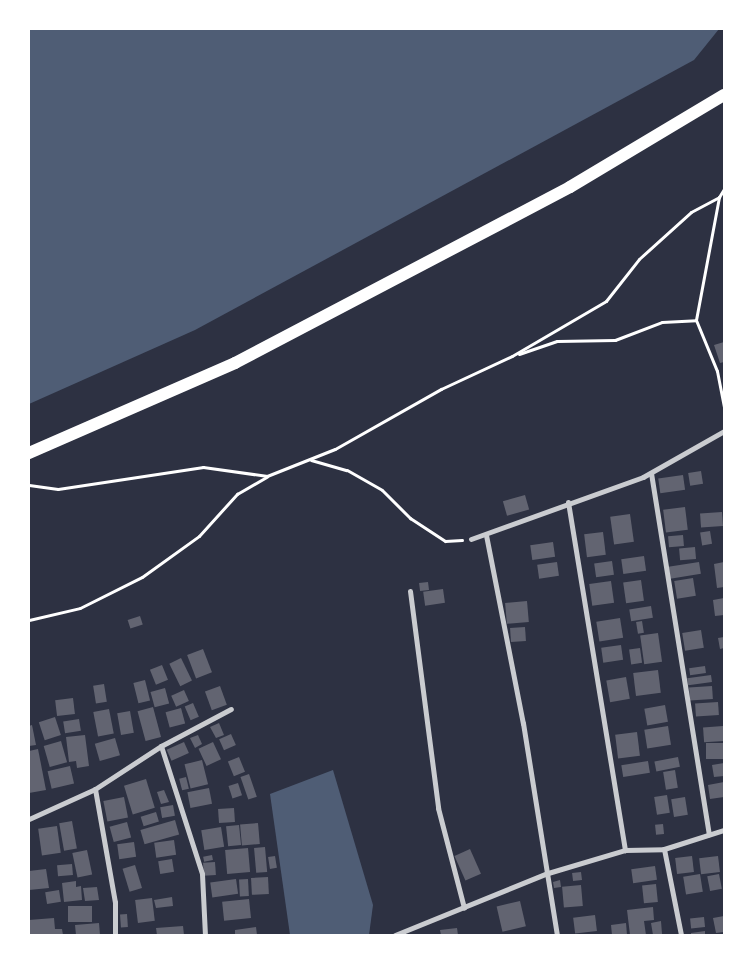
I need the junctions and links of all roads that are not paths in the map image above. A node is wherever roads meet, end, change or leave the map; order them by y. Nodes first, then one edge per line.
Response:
1 (724, 95) edge
2 (724, 431) edge
3 (29, 453) edge
4 (652, 473) junction
5 (568, 502) junction
6 (486, 535) junction
7 (471, 539) road end
8 (410, 591) dead end
9 (231, 709) dead end
10 (161, 746) junction
11 (95, 790) junction
12 (29, 819) edge
13 (724, 830) edge
14 (709, 834) junction
15 (664, 849) junction
16 (625, 850) junction
17 (548, 873) junction
18 (464, 908) junction
19 (115, 935) edge
20 (205, 935) edge
21 (395, 935) edge
22 (556, 935) edge
23 (682, 935) edge

1 - 3 main road
2 - 4 street
4 - 5 street
4 - 14 street
5 - 6 street
5 - 16 street
6 - 7 street
6 - 17 street
8 - 18 street
9 - 10 street
10 - 11 street
10 - 20 street
11 - 12 street
11 - 19 street
13 - 14 street
14 - 15 street
15 - 16 street
15 - 23 street
16 - 17 street
17 - 18 street
17 - 22 street
18 - 21 street

